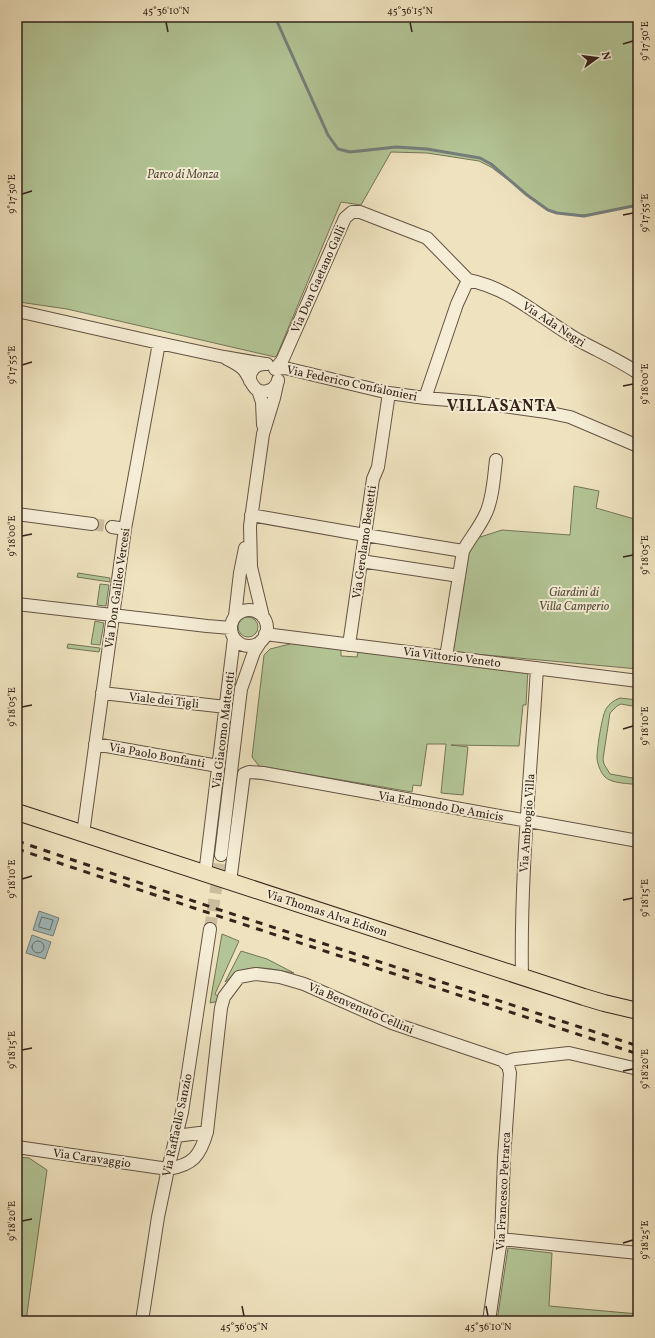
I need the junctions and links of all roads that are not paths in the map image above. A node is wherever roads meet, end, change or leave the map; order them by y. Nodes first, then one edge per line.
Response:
1 (468, 280) junction
2 (17, 311) edge
3 (159, 344) junction
4 (224, 357) junction
5 (272, 371) junction
6 (637, 372) edge
7 (254, 385) junction
8 (389, 393) junction
9 (425, 398) junction
10 (263, 434) junction
11 (638, 446) edge
12 (496, 460) dead end
13 (17, 514) edge
14 (250, 520) junction
15 (92, 524) tunnel mouth
16 (112, 527) tunnel mouth
17 (125, 528) junction
18 (364, 535) junction
19 (463, 551) junction
20 (362, 561) junction
21 (459, 576) junction
22 (17, 604) edge
23 (113, 615) junction
24 (263, 618) junction
25 (234, 627) junction
26 (263, 638) junction
27 (349, 645) junction
28 (446, 657) junction
29 (537, 668) junction
30 (638, 681) edge
31 (241, 689) junction
32 (102, 693) junction
33 (226, 707) junction
34 (95, 744) junction
35 (218, 766) junction
36 (17, 812) edge
37 (527, 821) junction
38 (83, 834) junction
39 (638, 841) edge
40 (221, 855) tunnel mouth
41 (205, 874) junction
42 (230, 882) junction
43 (210, 929) tunnel mouth
44 (522, 977) junction
45 (638, 1011) edge
46 (505, 1062) junction
47 (638, 1069) edge
48 (207, 1132) junction
49 (176, 1136) junction
50 (17, 1147) edge
51 (168, 1169) junction
52 (501, 1239) junction
53 (638, 1253) edge
54 (142, 1321) edge
55 (489, 1321) edge

1 - 5 street, Via Don Gaetano Galli
1 - 6 street, Via Ada Negri
1 - 9 street
2 - 3 street, Via Federico Confalonieri
3 - 4 street, Via Federico Confalonieri
3 - 17 street, Via Don Galileo Vercesi
4 - 5 street, Via Federico Confalonieri
4 - 7 street, Via Federico Confalonieri
5 - 7 street
5 - 7 street
5 - 8 street, Via Federico Confalonieri
5 - 10 street, Via Giacomo Matteotti
7 - 10 street, Via Giacomo Matteotti
8 - 9 street, Via Federico Confalonieri
8 - 18 street, Via Gerolamo Bestetti
9 - 11 street, Via Federico Confalonieri
10 - 14 street, Via Giacomo Matteotti
12 - 19 street
13 - 15 street
14 - 18 street
14 - 24 street, Via Giacomo Matteotti
14 - 25 street, Via Giacomo Matteotti
16 - 17 street
17 - 23 street, Via Don Galileo Vercesi
18 - 19 street
18 - 20 street, Via Gerolamo Bestetti
19 - 21 street
20 - 21 street
20 - 27 street, Via Gerolamo Bestetti
21 - 28 street
22 - 23 street
23 - 25 street
23 - 32 street, Via Don Galileo Vercesi
24 - 25 street
24 - 26 street
25 - 26 street
25 - 31 street, Via Giacomo Matteotti
25 - 33 street, Via Giacomo Matteotti
26 - 27 street, Via Vittorio Veneto
26 - 31 street, Via Giacomo Matteotti
27 - 28 street, Via Vittorio Veneto
28 - 29 street, Via Vittorio Veneto
29 - 30 street, Via Vittorio Veneto
29 - 37 street, Via Ambrogio Villa
31 - 40 street, Via Giacomo Matteotti
32 - 33 street, Viale dei Tigli
32 - 34 street, Via Don Galileo Vercesi
33 - 35 street, Via Giacomo Matteotti
34 - 35 street, Via Paolo Bonfanti
34 - 38 street, Via Don Galileo Vercesi
35 - 41 street, Via Giacomo Matteotti
36 - 38 main road, Via Thomas Alva Edison
37 - 39 street, Via Edmondo De Amicis
37 - 42 street, Via Edmondo De Amicis
37 - 44 street, Via Ambrogio Villa
38 - 41 main road, Via Thomas Alva Edison
41 - 42 main road, Via Thomas Alva Edison
42 - 44 main road, Via Thomas Alva Edison
43 - 49 street, Via Raffaello Sanzio
44 - 45 main road, Via Thomas Alva Edison
46 - 47 street
46 - 48 street, Via Benvenuto Cellini
46 - 52 street, Via Francesco Petrarca
48 - 49 street
48 - 51 street, Via Benvenuto Cellini
49 - 51 street, Via Raffaello Sanzio
50 - 51 street, Via Caravaggio
51 - 54 street, Via Raffaello Sanzio
52 - 53 street
52 - 55 street, Via Francesco Petrarca

